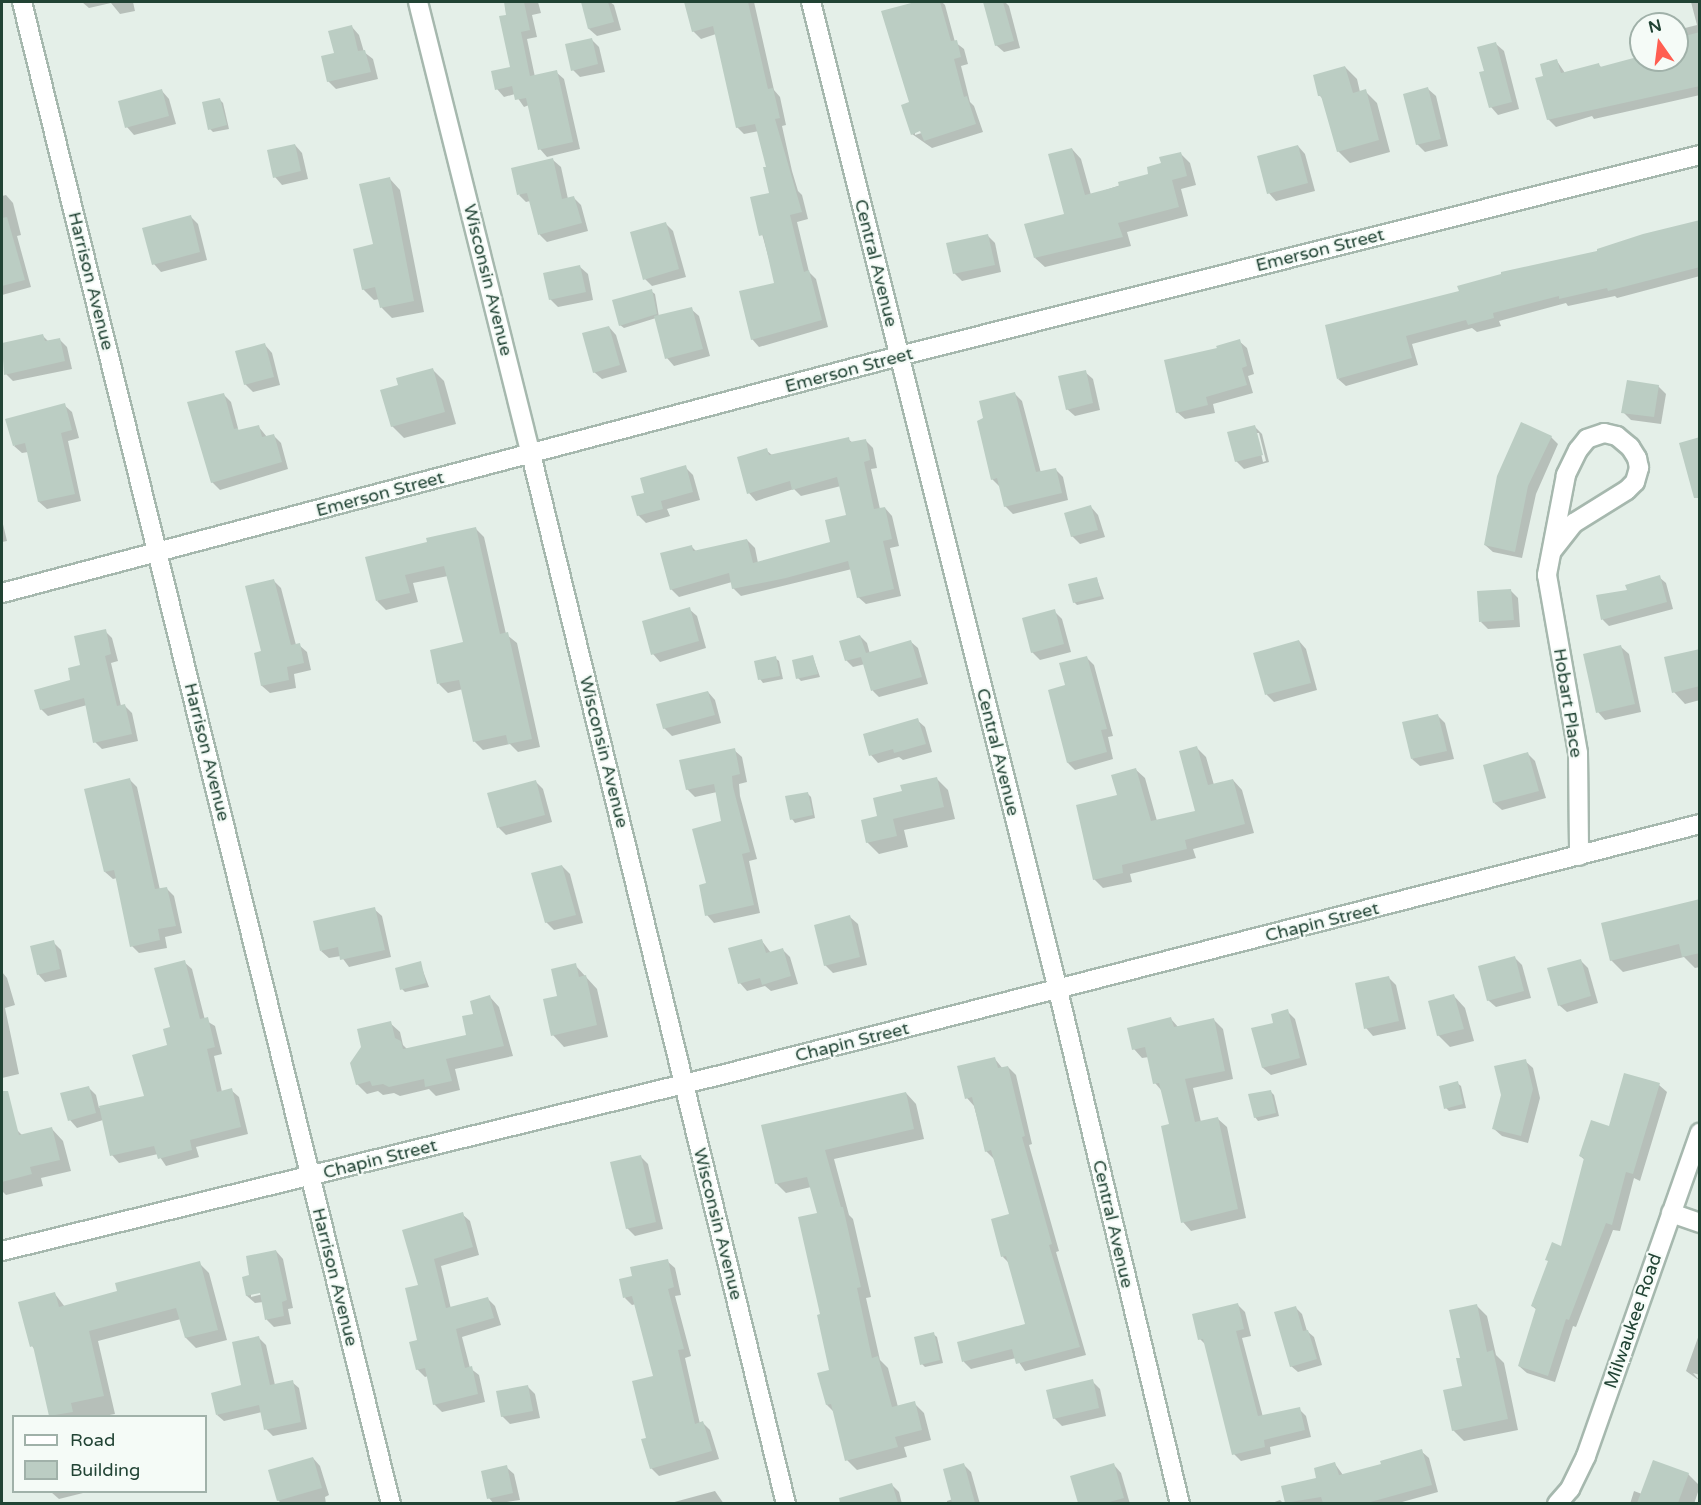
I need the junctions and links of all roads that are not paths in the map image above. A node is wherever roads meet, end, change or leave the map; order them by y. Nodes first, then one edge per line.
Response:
1 (22, 2) edge
2 (418, 2) edge
3 (811, 2) edge
4 (1700, 155) edge
5 (899, 356) junction
6 (531, 454) junction
7 (1552, 551) junction
8 (158, 552) junction
9 (2, 593) edge
10 (1700, 825) edge
11 (1580, 856) junction
12 (1058, 990) junction
13 (685, 1084) junction
14 (1700, 1133) edge
15 (311, 1176) junction
16 (1671, 1213) junction
17 (1700, 1223) edge
18 (2, 1251) edge
19 (391, 1503) edge
20 (786, 1503) edge
21 (1180, 1503) edge
22 (1557, 1503) edge

1 - 8 street, Harrison Avenue
2 - 6 street, Wisconsin Avenue
3 - 5 street, Central Avenue
4 - 5 street, Emerson Street
5 - 6 street, Emerson Street
5 - 12 street, Central Avenue
6 - 8 street, Emerson Street
6 - 13 street, Wisconsin Avenue
7 - 7 street, Hobart Place
7 - 11 street, Hobart Place
8 - 9 street, Emerson Street
8 - 15 street, Harrison Avenue
10 - 11 street, Chapin Street
11 - 12 street, Chapin Street
12 - 13 street, Chapin Street
12 - 21 street, Central Avenue
13 - 15 street, Chapin Street
13 - 20 street, Wisconsin Avenue
14 - 16 street, Milwaukee Road
15 - 18 street, Chapin Street
15 - 19 street, Harrison Avenue
16 - 17 street
16 - 22 street, Milwaukee Road

